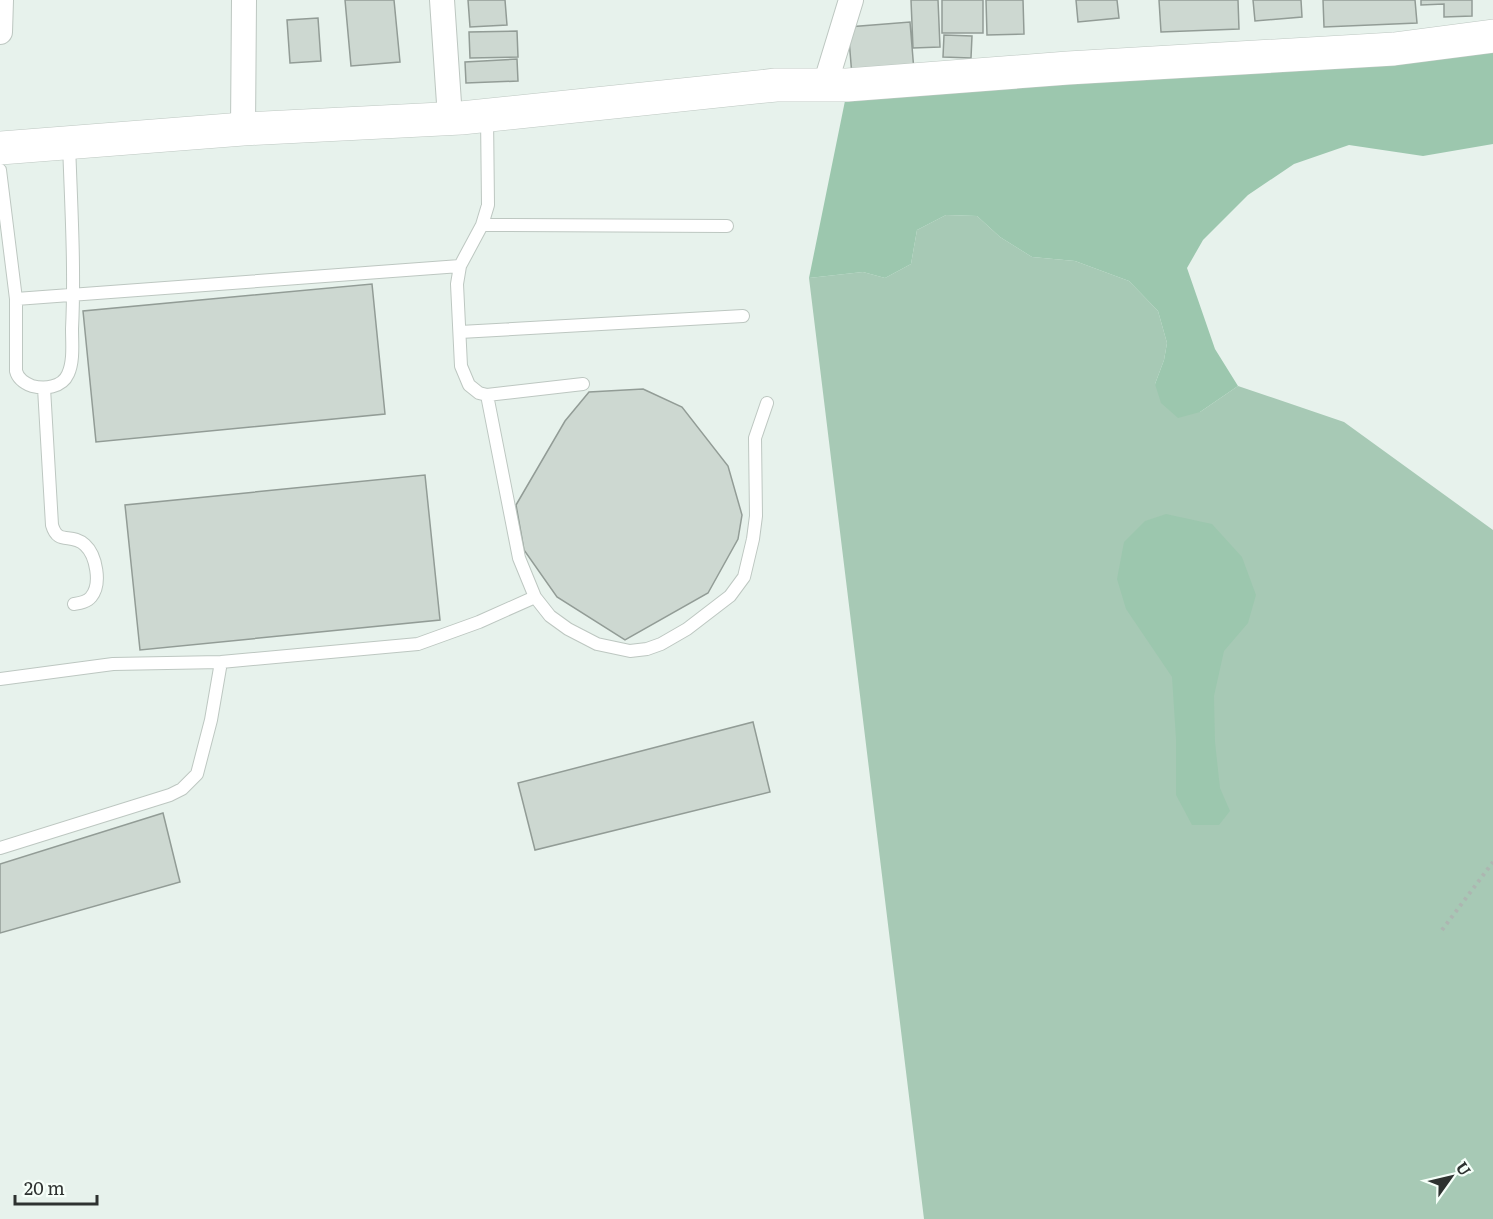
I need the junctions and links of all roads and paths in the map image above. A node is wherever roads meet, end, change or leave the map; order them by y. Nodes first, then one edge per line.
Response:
1 (1, 0) edge
2 (244, 0) edge
3 (442, 0) edge
4 (851, 0) edge
5 (0, 32) edge
6 (1493, 36) edge
7 (825, 85) junction
8 (487, 115) junction
9 (450, 118) junction
10 (243, 129) junction
11 (69, 142) junction
12 (0, 148) edge
13 (0, 170) edge
14 (482, 225) junction
15 (727, 226) dead end
16 (6, 254) edge
17 (460, 266) junction
18 (74, 295) junction
19 (16, 299) junction
20 (743, 316) dead end
21 (460, 332) junction
22 (583, 384) dead end
23 (44, 388) junction
24 (487, 394) junction
25 (767, 403) dead end
26 (535, 597) junction
27 (74, 604) dead end
28 (221, 662) junction
29 (0, 679) edge
30 (0, 848) edge
31 (1493, 862) edge
32 (1442, 930) dead end

1 - 5 street
2 - 10 street
3 - 9 street
4 - 7 street
6 - 7 main road
7 - 8 main road
8 - 9 main road
8 - 14 lane
9 - 10 main road
10 - 11 main road
11 - 12 main road
11 - 18 lane
13 - 16 lane
14 - 15 lane
14 - 17 lane
16 - 19 lane
17 - 18 lane
17 - 21 lane
18 - 19 lane
18 - 23 lane
19 - 23 lane
20 - 21 lane
21 - 24 lane
22 - 24 lane
23 - 27 lane
24 - 26 lane
25 - 26 lane
26 - 28 lane
28 - 29 lane
28 - 30 lane
31 - 32 path

